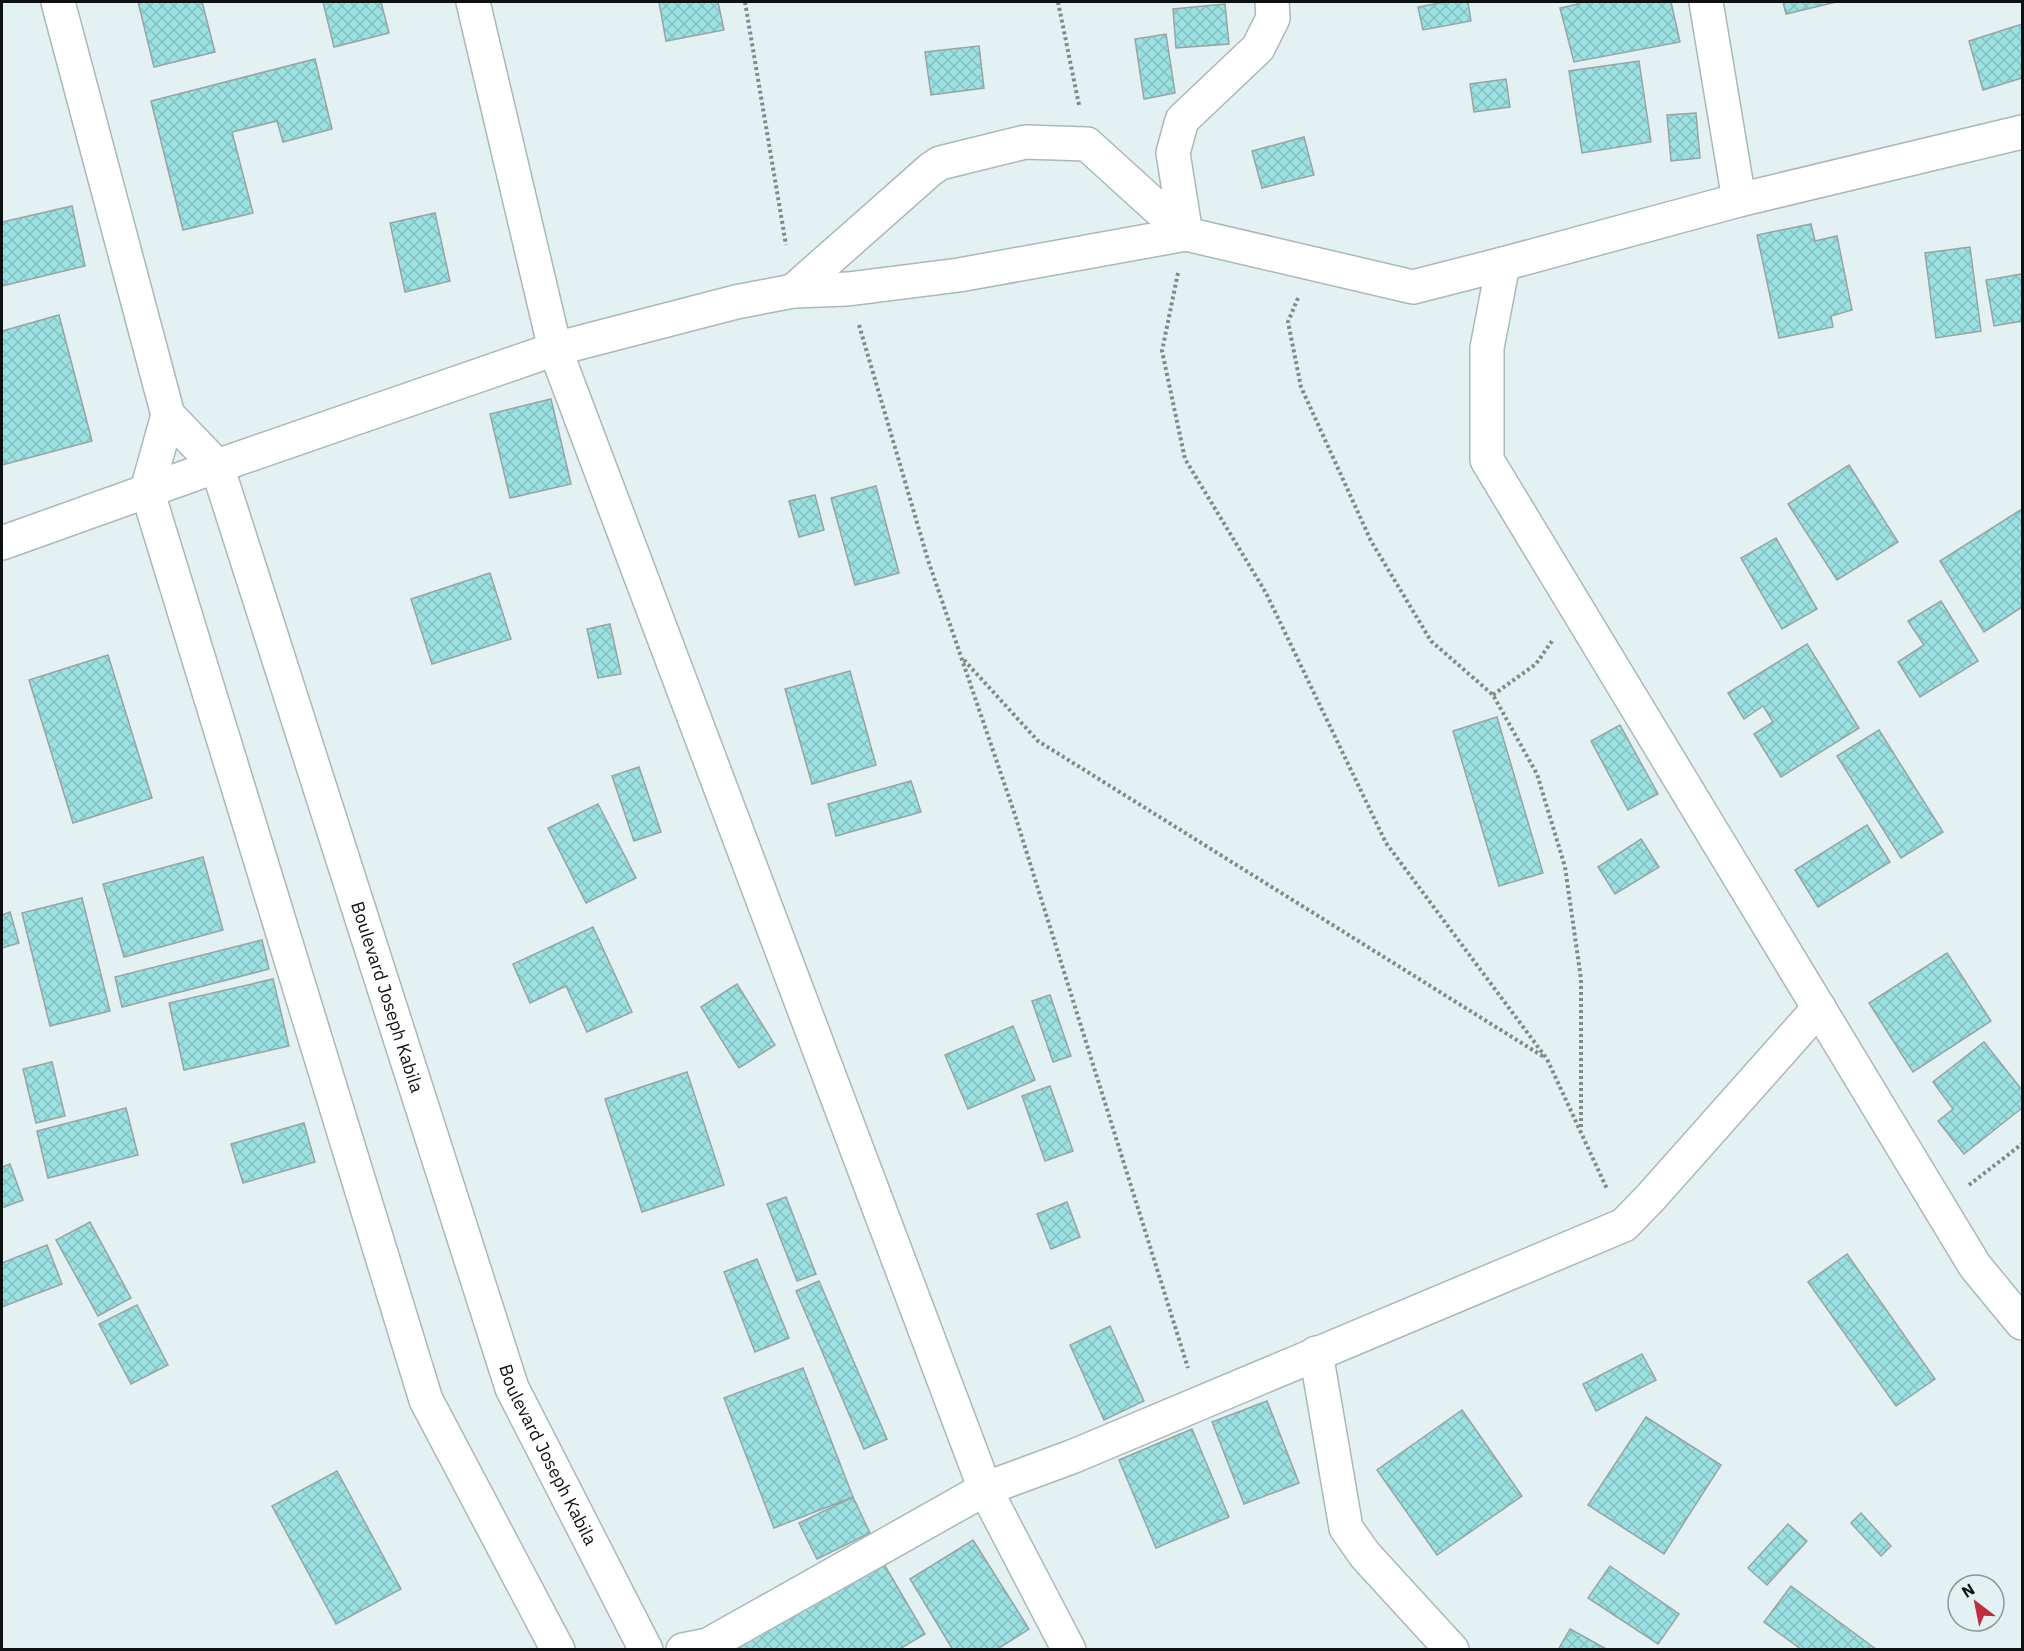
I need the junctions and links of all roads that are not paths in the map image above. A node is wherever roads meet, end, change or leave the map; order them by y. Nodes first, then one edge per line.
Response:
1 (58, 2) edge
2 (473, 2) edge
3 (1272, 2) edge
4 (1706, 2) edge
5 (2022, 132) edge
6 (1739, 200) junction
7 (1186, 234) junction
8 (1503, 264) junction
9 (793, 291) junction
10 (555, 349) junction
11 (168, 415) junction
12 (217, 466) junction
13 (147, 490) junction
14 (2, 543) edge
15 (1819, 1008) junction
16 (2022, 1323) edge
17 (1316, 1353) junction
18 (986, 1489) junction
19 (558, 1650) edge
20 (646, 1650) edge
21 (683, 1650) edge
22 (1069, 1650) edge
23 (1452, 1650) edge

1 - 11 street
2 - 10 street
3 - 7 street
4 - 6 street
5 - 6 street
6 - 8 street
7 - 8 street
7 - 9 street
7 - 9 street
8 - 15 street
9 - 10 street
10 - 12 street
10 - 18 street
11 - 12 street, Boulevard Joseph Kabila
11 - 13 street
12 - 13 street
12 - 20 street, Boulevard Joseph Kabila
13 - 14 street
13 - 19 street
15 - 16 street
15 - 17 street
17 - 18 street
17 - 23 street
18 - 21 street
18 - 22 street

